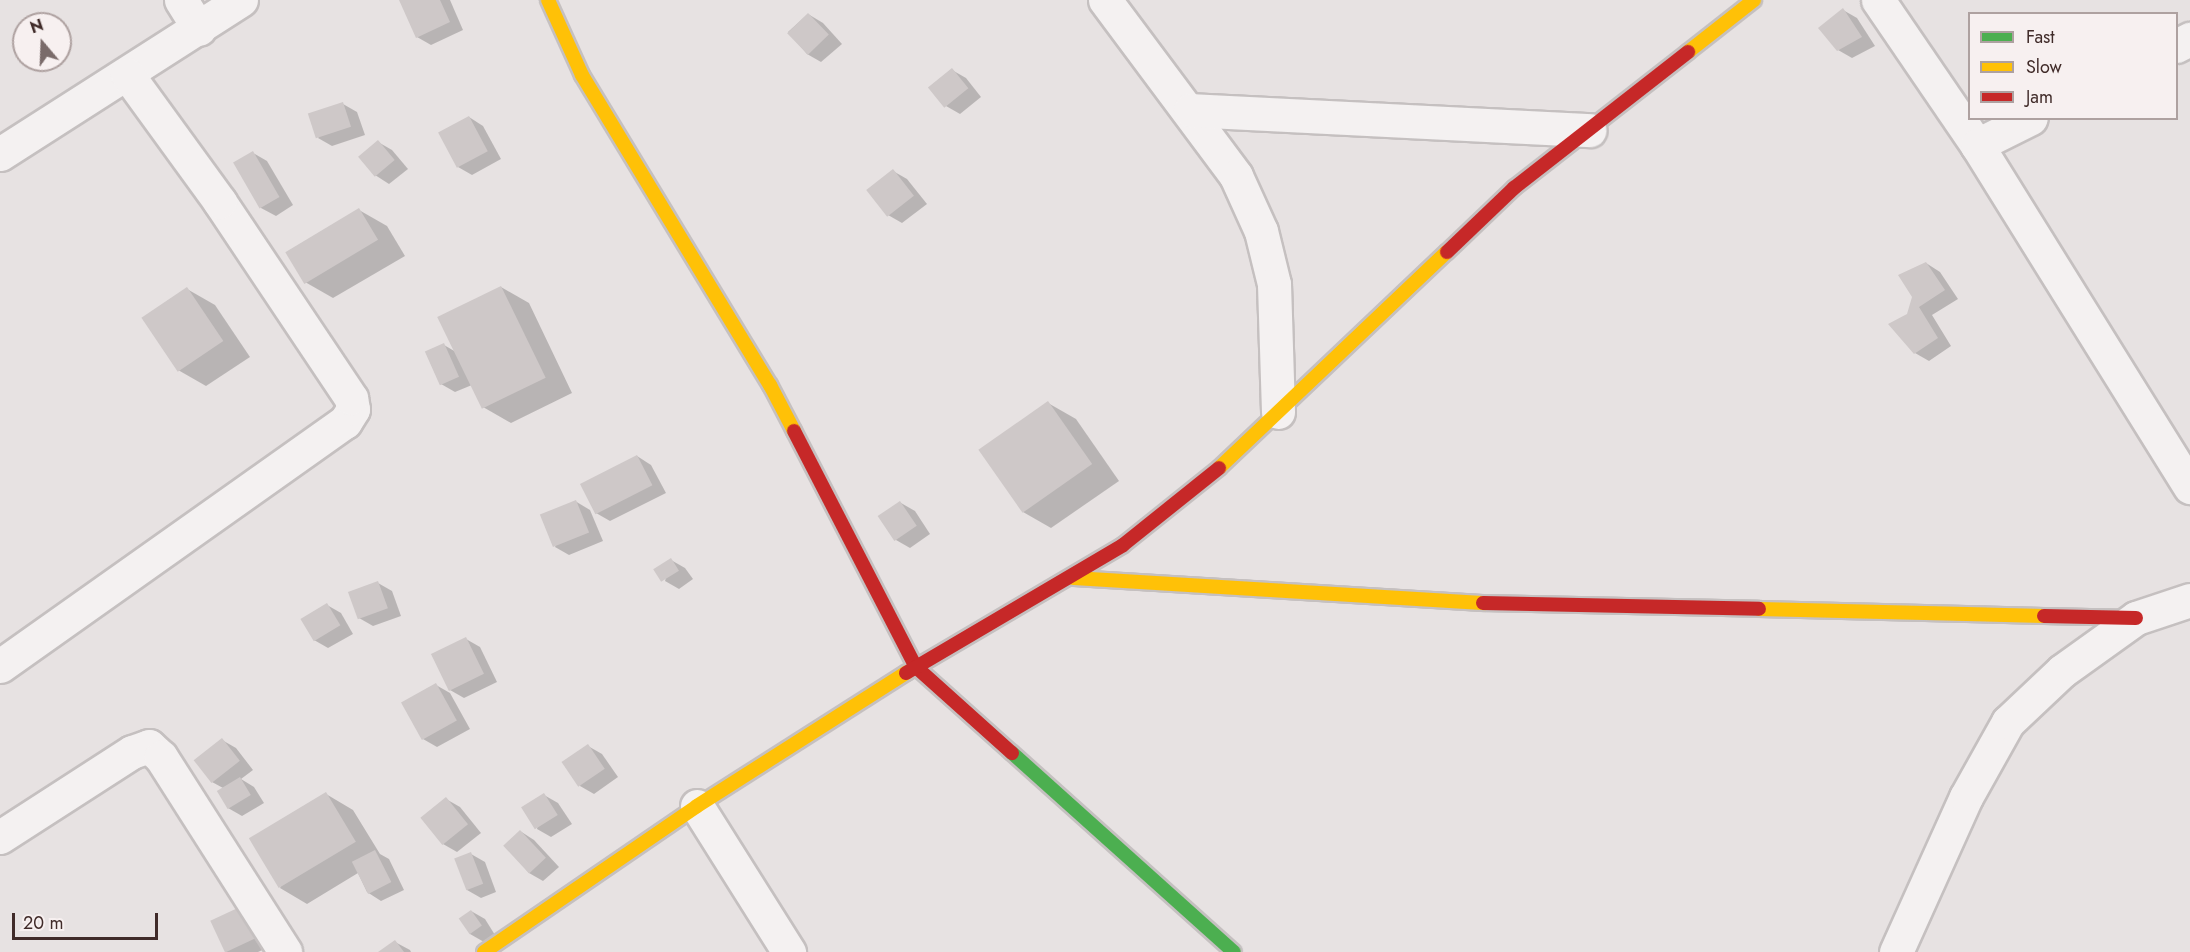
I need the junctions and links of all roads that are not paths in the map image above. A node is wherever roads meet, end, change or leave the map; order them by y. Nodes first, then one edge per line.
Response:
1 (181, 0) edge
2 (241, 0) edge
3 (548, 0) edge
4 (1105, 0) edge
5 (1754, 0) edge
6 (1878, 0) edge
7 (199, 29) junction
8 (127, 74) junction
9 (1190, 110) junction
10 (2027, 120) edge
11 (1590, 130) junction
12 (1977, 145) junction
13 (0, 154) edge
14 (1278, 412) junction
15 (2190, 487) edge
16 (1073, 578) junction
17 (2190, 600) edge
18 (2136, 618) junction
19 (0, 666) edge
20 (916, 668) junction
21 (697, 806) junction
22 (0, 837) edge
23 (285, 952) edge
24 (484, 952) edge
25 (789, 952) edge
26 (1234, 952) edge
27 (1896, 952) edge

1 - 7 street
2 - 7 street
3 - 20 street
4 - 9 street
5 - 11 street
6 - 12 street
7 - 8 street
8 - 13 street
8 - 19 street
9 - 11 street
9 - 14 street
10 - 12 street
11 - 14 street
12 - 15 street
14 - 16 street
16 - 18 street
16 - 20 street
17 - 18 street
18 - 27 street
20 - 21 street
20 - 26 street
21 - 24 street
21 - 25 street
22 - 23 street

